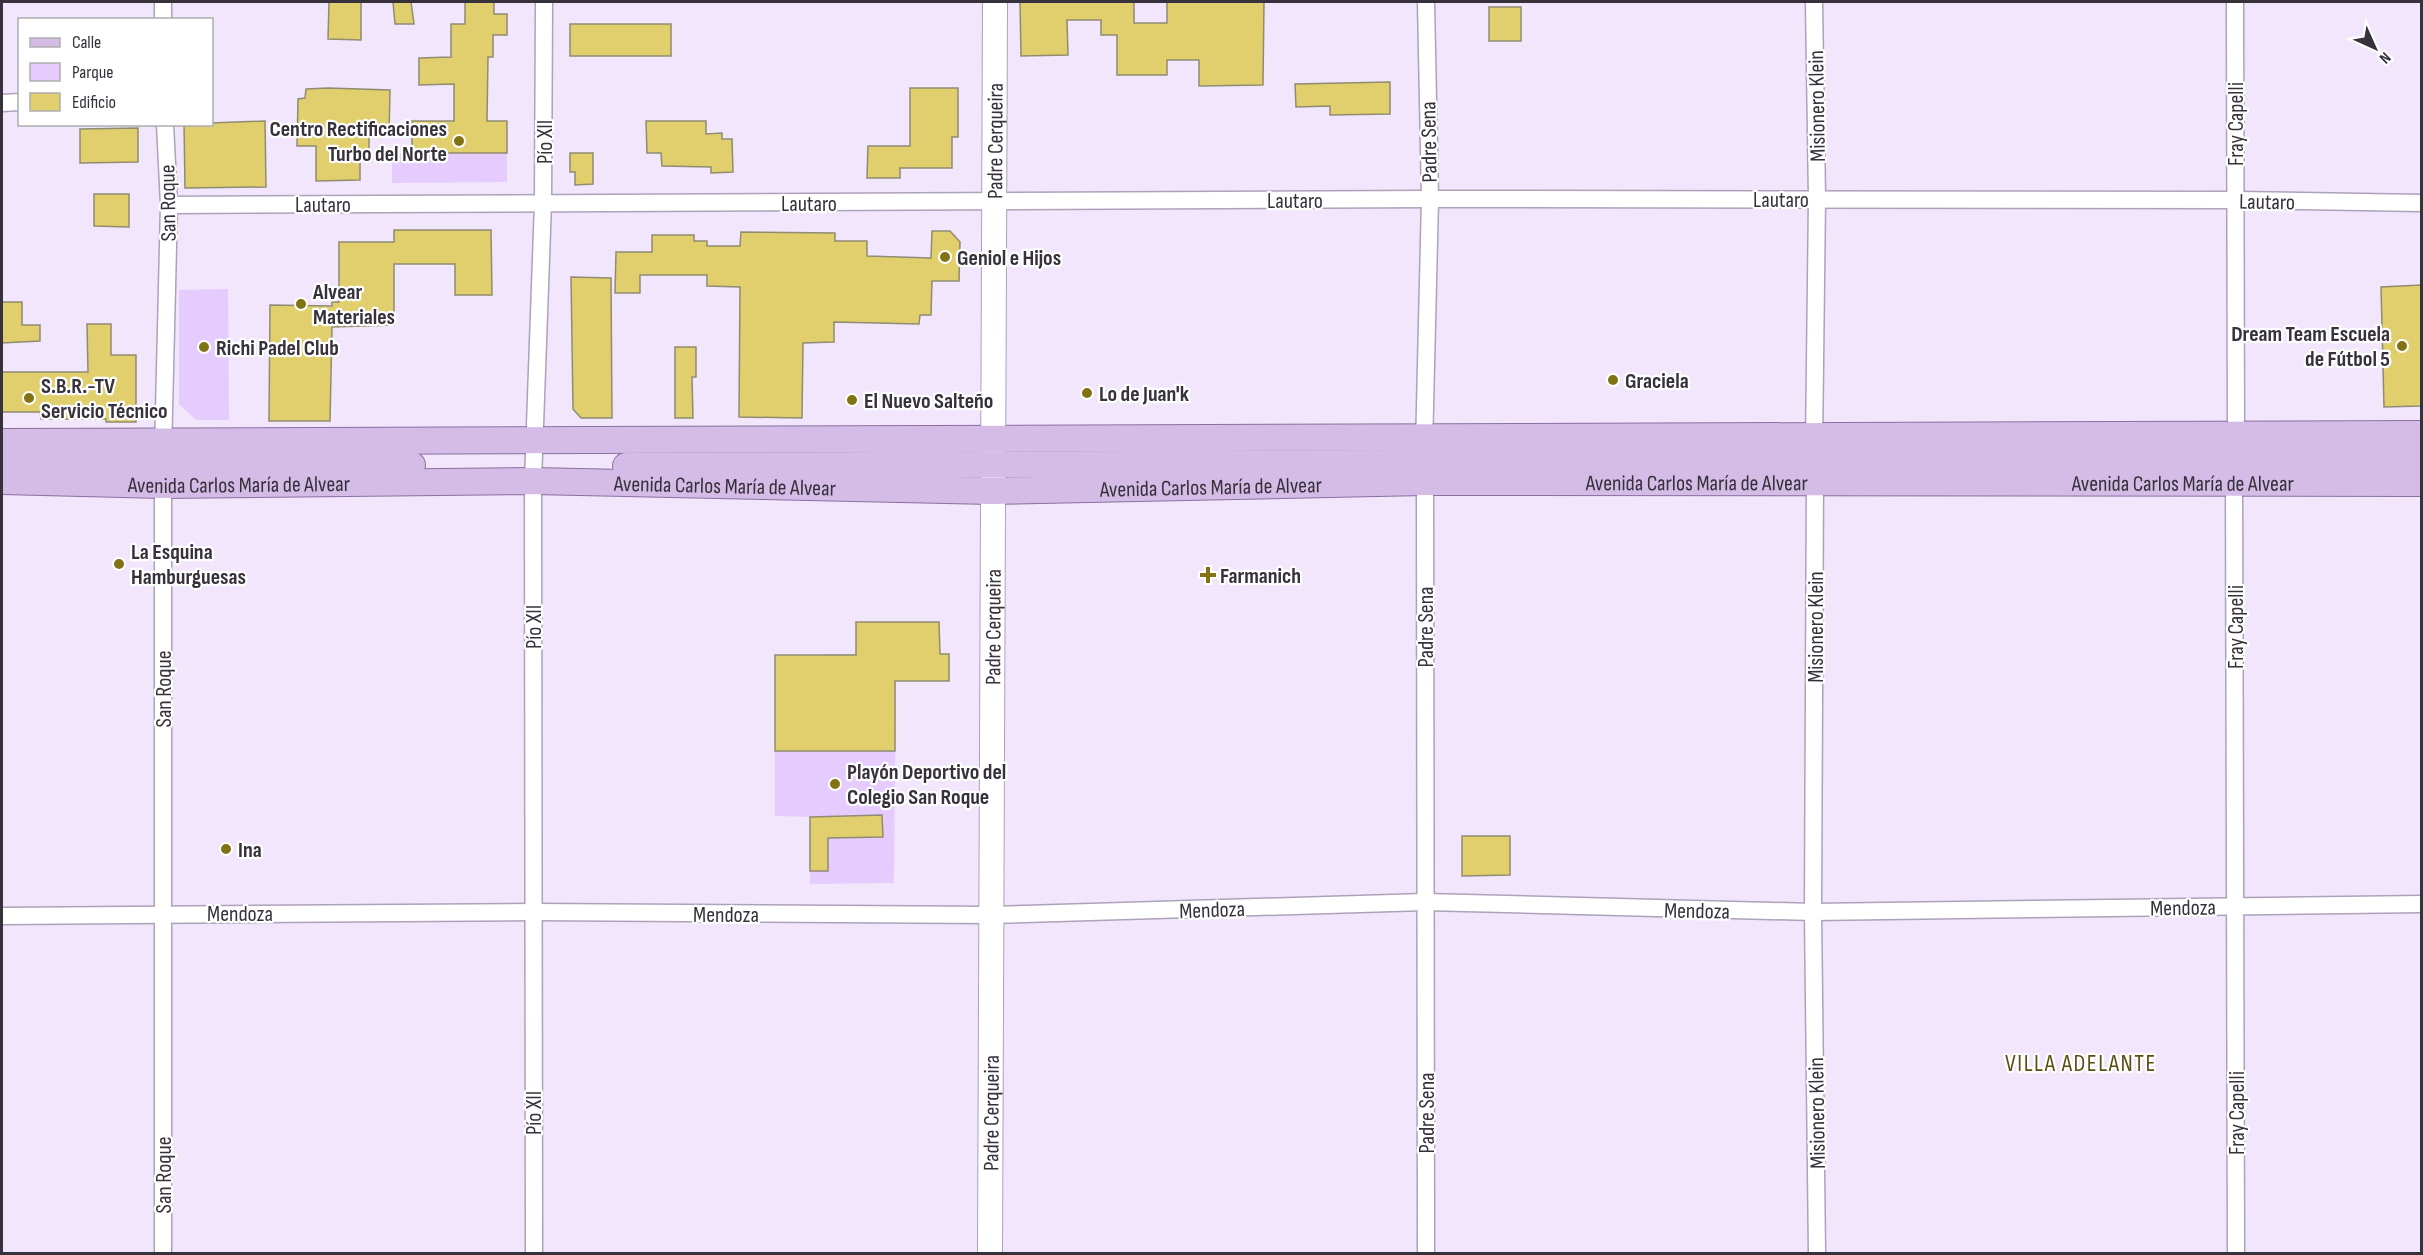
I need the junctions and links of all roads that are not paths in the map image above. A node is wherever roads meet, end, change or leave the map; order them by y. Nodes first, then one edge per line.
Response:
1 (163, 2) edge
2 (544, 2) edge
3 (994, 2) edge
4 (1426, 2) edge
5 (1814, 2) edge
6 (2235, 2) edge
7 (163, 18) edge
8 (18, 102) edge
9 (2, 103) edge
10 (165, 126) edge
11 (1430, 199) junction
12 (1817, 200) junction
13 (2235, 200) junction
14 (543, 203) junction
15 (992, 203) junction
16 (2421, 203) edge
17 (169, 205) junction
18 (2236, 433) junction
19 (1814, 435) junction
20 (2421, 435) edge
21 (1424, 436) junction
22 (992, 440) junction
23 (2, 442) edge
24 (2421, 459) edge
25 (2, 461) edge
26 (163, 463) junction
27 (534, 463) junction
28 (992, 465) junction
29 (2235, 470) junction
30 (1815, 471) junction
31 (1425, 472) junction
32 (2, 481) edge
33 (2421, 483) edge
34 (992, 491) junction
35 (1425, 903) junction
36 (2421, 904) edge
37 (2236, 907) junction
38 (533, 912) junction
39 (1814, 912) junction
40 (164, 914) junction
41 (991, 915) junction
42 (2, 916) edge
43 (163, 1254) edge
44 (534, 1254) edge
45 (990, 1254) edge
46 (1426, 1254) edge
47 (1817, 1254) edge
48 (2236, 1254) edge

1 - 7 street
2 - 14 street, Pío XII
3 - 15 street, Padre Cerqueira
4 - 11 street, Padre Sena
5 - 12 street, Misionero Klein
6 - 13 street, Fray Capelli
8 - 9 street
10 - 17 street, San Roque
11 - 12 street, Lautaro
11 - 15 street, Lautaro
11 - 21 street, Padre Sena
12 - 13 street, Lautaro
12 - 19 street, Misionero Klein
13 - 16 street, Lautaro
13 - 18 street, Fray Capelli
14 - 15 street, Lautaro
14 - 17 street, Lautaro
14 - 27 street, Pío XII
15 - 22 street, Padre Cerqueira
17 - 26 street, San Roque
18 - 19 main road, Avenida Carlos María de Alvear
18 - 20 main road, Avenida Carlos María de Alvear
18 - 29 street, Fray Capelli
19 - 21 main road, Avenida Carlos María de Alvear
19 - 30 street, Misionero Klein
21 - 22 main road, Avenida Carlos María de Alvear
21 - 31 street, Padre Sena
22 - 27 main road, Avenida Carlos María de Alvear
22 - 28 street, Padre Cerqueira
23 - 26 main road, Avenida Carlos María de Alvear
24 - 29 main road, Avenida Carlos María de Alvear
25 - 26 main road, Avenida Carlos María de Alvear
26 - 27 main road, Avenida Carlos María de Alvear
26 - 27 main road, Avenida Carlos María de Alvear
26 - 32 main road, Avenida Carlos María de Alvear
26 - 40 street, San Roque
27 - 28 main road, Avenida Carlos María de Alvear
27 - 34 main road, Avenida Carlos María de Alvear
27 - 38 street, Pío XII
28 - 31 main road, Avenida Carlos María de Alvear
28 - 34 street, Padre Cerqueira
29 - 30 main road, Avenida Carlos María de Alvear
29 - 33 main road, Avenida Carlos María de Alvear
29 - 37 street, Fray Capelli
30 - 31 main road, Avenida Carlos María de Alvear
30 - 39 street, Misionero Klein
31 - 34 main road, Avenida Carlos María de Alvear
31 - 35 street, Padre Sena
34 - 41 street, Padre Cerqueira
35 - 39 street, Mendoza
35 - 41 street, Mendoza
35 - 46 street, Padre Sena
36 - 37 street, Mendoza
37 - 39 street, Mendoza
37 - 48 street, Fray Capelli
38 - 40 street, Mendoza
38 - 41 street, Mendoza
38 - 44 street, Pío XII
39 - 47 street, Misionero Klein
40 - 42 street, Mendoza
40 - 43 street, San Roque
41 - 45 street, Padre Cerqueira

